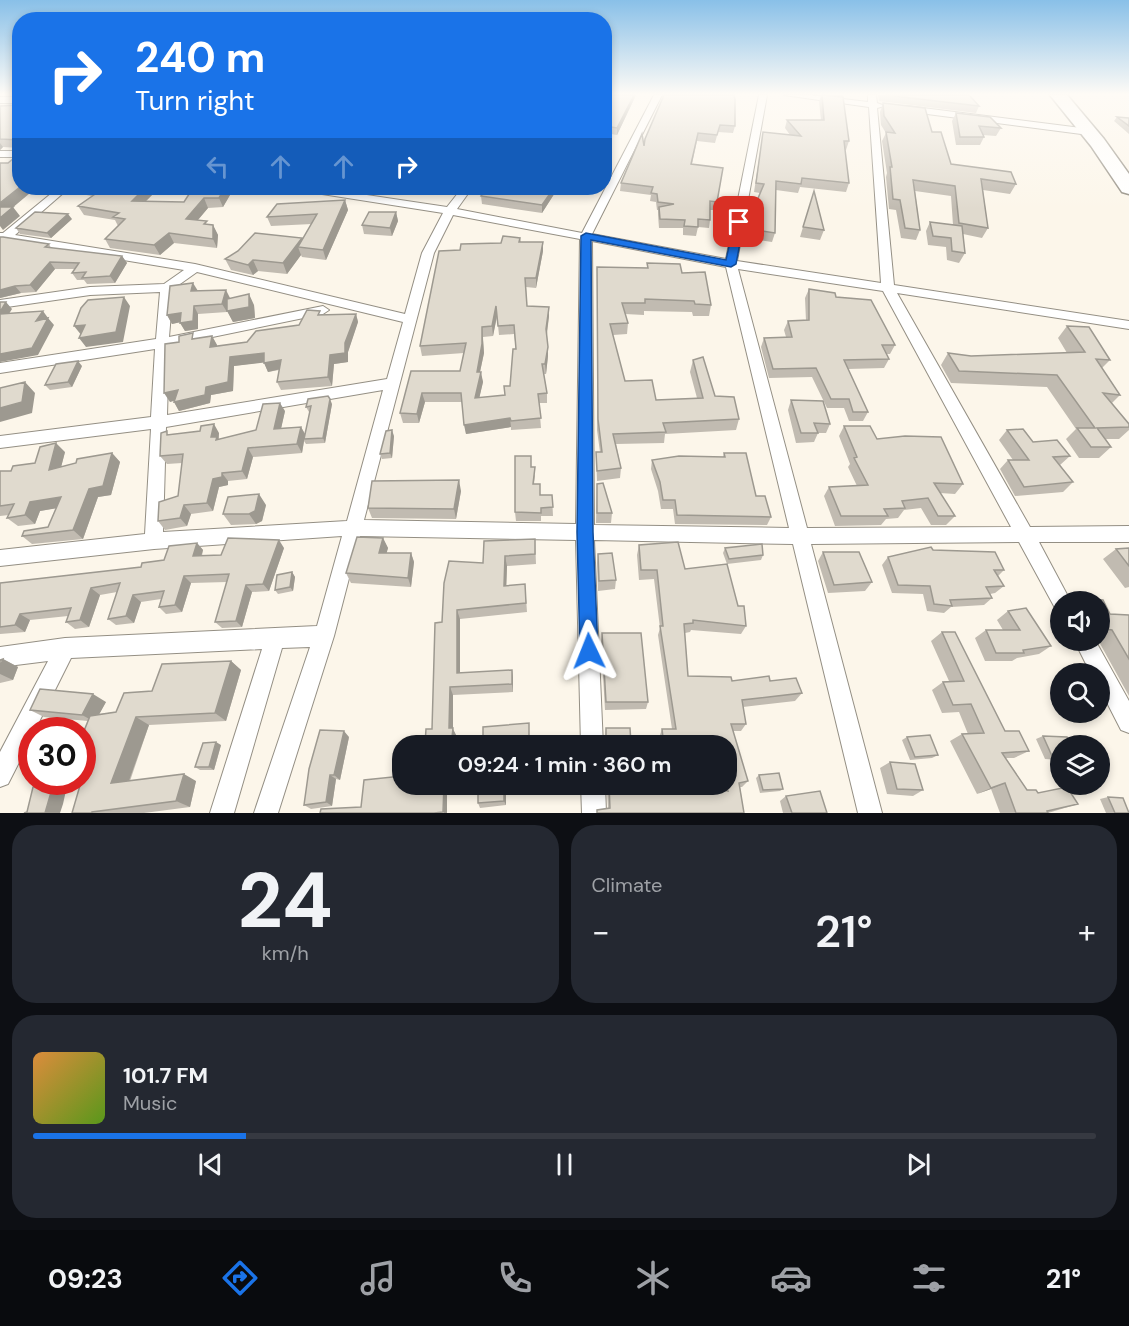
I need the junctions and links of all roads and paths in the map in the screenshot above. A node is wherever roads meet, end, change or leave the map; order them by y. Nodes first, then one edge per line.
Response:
1 (639, 133) edge
2 (756, 133) edge
3 (875, 133) edge
4 (1090, 133) edge
5 (612, 185) edge
6 (1129, 188) edge
7 (55, 195) edge
8 (358, 195) edge
9 (462, 195) edge
10 (607, 195) edge
11 (450, 211) junction
12 (586, 236) junction
13 (2, 238) edge
14 (731, 264) junction
15 (195, 268) junction
16 (167, 288) junction
17 (888, 289) junction
18 (0, 304) edge
19 (344, 306) junction
20 (411, 320) junction
21 (1129, 325) edge
22 (162, 343) junction
23 (0, 368) edge
24 (393, 383) junction
25 (159, 422) junction
26 (0, 442) edge
27 (354, 528) junction
28 (585, 532) junction
29 (1129, 534) edge
30 (800, 536) junction
31 (1025, 536) junction
32 (154, 541) junction
33 (0, 558) edge
34 (1056, 591) edge
35 (324, 636) junction
36 (275, 638) junction
37 (65, 648) junction
38 (1090, 651) edge
39 (0, 657) edge
40 (1129, 722) edge
41 (592, 735) edge
42 (0, 776) edge
43 (593, 795) edge
44 (222, 813) edge
45 (266, 813) edge
46 (594, 813) edge
47 (870, 813) edge

1 - 5 street
2 - 14 street
3 - 17 street
4 - 6 highway
7 - 13 street
8 - 11 street
9 - 11 street
10 - 12 street
11 - 12 street
11 - 20 street
12 - 14 street
12 - 28 street
13 - 15 street
14 - 17 street
14 - 30 street
15 - 16 street
15 - 19 street
16 - 18 street
16 - 22 street
17 - 21 street
17 - 31 street
19 - 20 street
19 - 22 street
20 - 24 street
22 - 23 street
22 - 25 street
24 - 25 street
24 - 27 street
25 - 26 street
25 - 32 street
27 - 28 street
27 - 32 street
27 - 35 street
28 - 30 street
28 - 41 street
29 - 31 street
30 - 31 street
30 - 47 street
31 - 34 street
32 - 33 street
35 - 36 street
35 - 45 street
36 - 37 street
36 - 44 street
37 - 39 street
37 - 42 street
38 - 40 street
43 - 46 street

